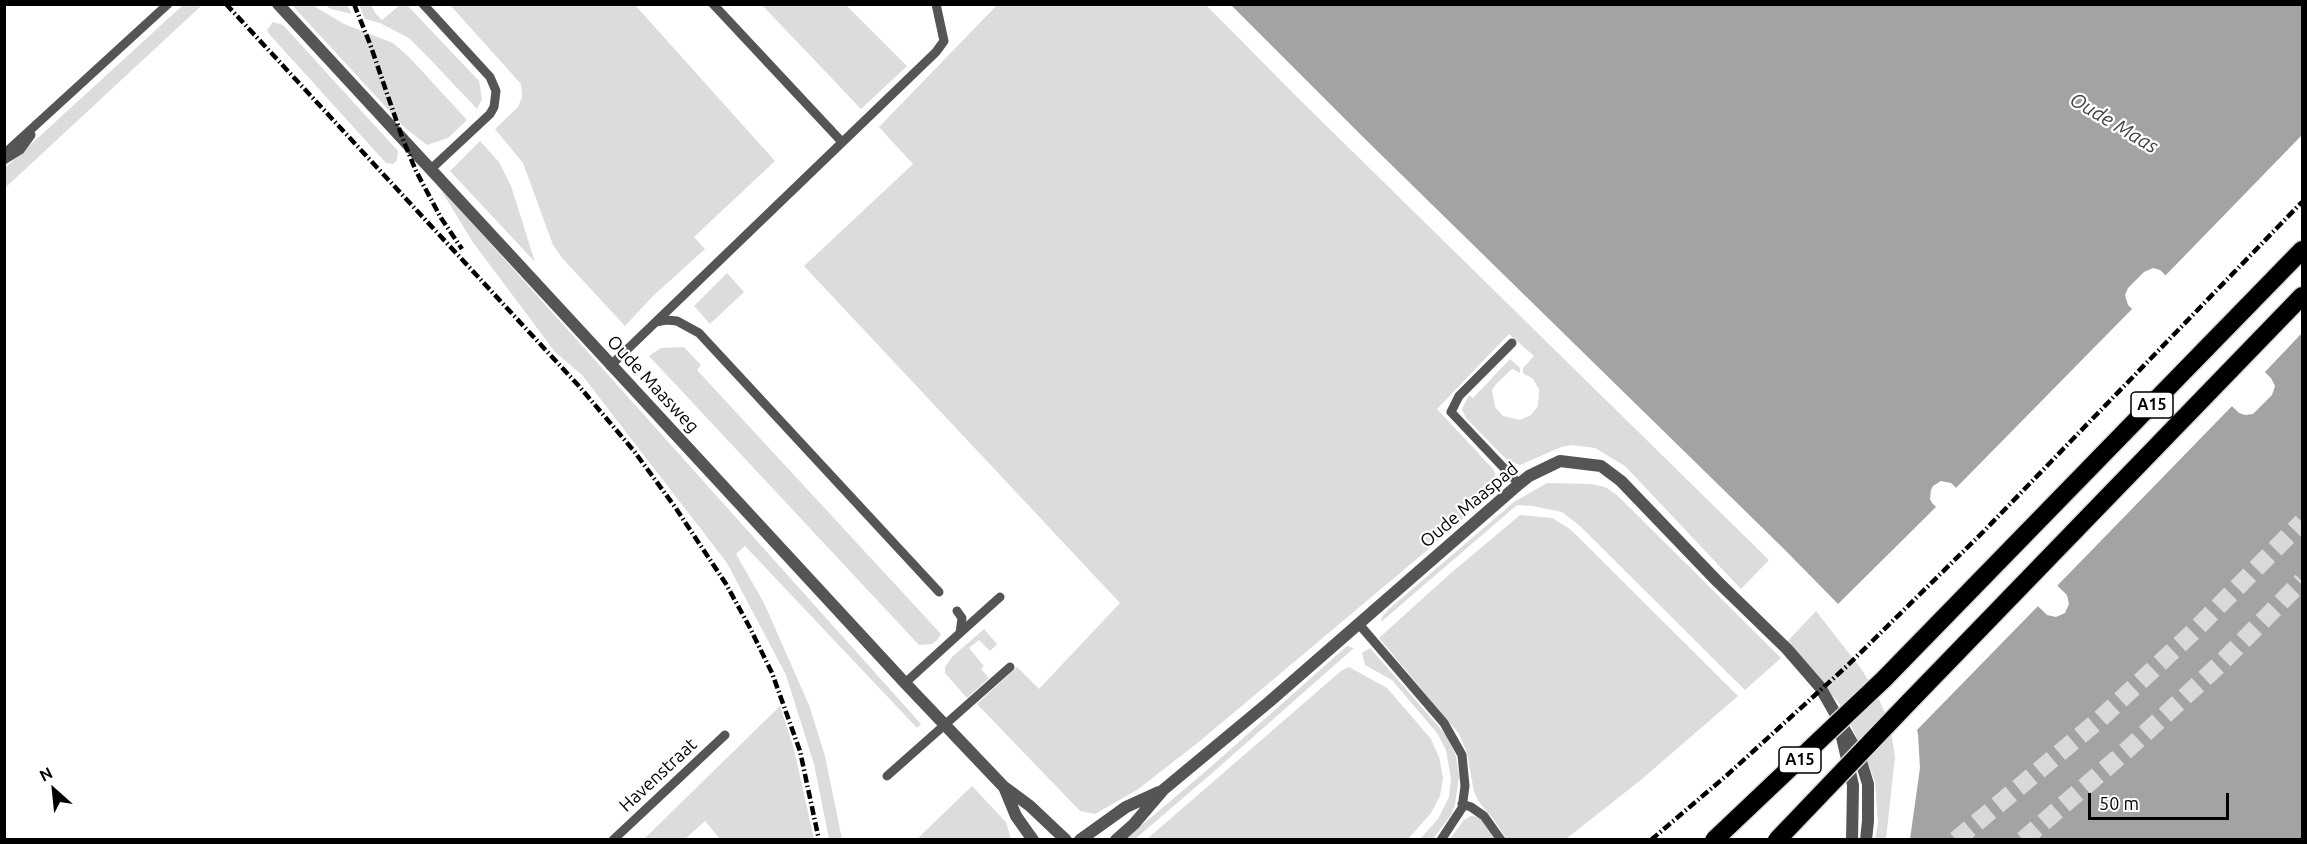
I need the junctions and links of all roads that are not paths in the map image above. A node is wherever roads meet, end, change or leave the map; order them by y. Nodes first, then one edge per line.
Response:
1 (278, 4) edge
2 (423, 4) edge
3 (713, 4) edge
4 (936, 4) edge
5 (164, 6) edge
6 (38, 126) junction
7 (842, 142) junction
8 (4, 154) edge
9 (4, 160) edge
10 (431, 169) junction
11 (2302, 250) edge
12 (2302, 296) edge
13 (654, 323) junction
14 (1512, 343) dead end
15 (610, 366) junction
16 (1519, 484) junction
17 (939, 591) dead end
18 (1000, 597) dead end
19 (957, 611) dead end
20 (1358, 623) junction
21 (960, 633) junction
22 (1010, 667) dead end
23 (906, 683) junction
24 (1838, 720) junction
25 (946, 726) junction
26 (725, 735) dead end
27 (887, 776) dead end
28 (1003, 786) junction
29 (1163, 790) junction
30 (1462, 804) junction
31 (613, 840) edge
32 (1034, 840) edge
33 (1066, 840) edge
34 (1080, 840) edge
35 (1116, 840) edge
36 (1441, 840) edge
37 (1501, 840) edge
38 (1714, 840) edge
39 (1777, 840) edge
40 (1852, 840) edge
41 (1866, 840) edge

1 - 10 street, Oude Maasweg
2 - 10 lane
3 - 7 lane
4 - 7 lane
5 - 6 lane
6 - 8 lane
6 - 9 lane
7 - 13 lane
10 - 15 street, Oude Maasweg
11 - 38 highway, A15, bridge
12 - 39 highway, A15, bridge
13 - 15 lane
13 - 17 lane
14 - 16 lane
15 - 23 street, Oude Maasweg
16 - 20 street, Oude Maaspad
16 - 24 street, Oude Maaspad
18 - 21 lane
19 - 21 lane
20 - 29 street, Oude Maaspad
20 - 30 lane
21 - 23 lane
22 - 25 lane
23 - 25 street, Oude Maasweg
24 - 40 street, Oude Maaspad
24 - 41 street, Oude Maaspad
25 - 27 lane
25 - 28 street, Oude Maasweg
26 - 31 lane, Havenstraat
28 - 32 street, Oude Maasweg
28 - 33 street, Oude Maasweg
29 - 34 street, Oude Maaspad
29 - 35 street, Oude Maaspad
30 - 36 lane
30 - 37 lane

